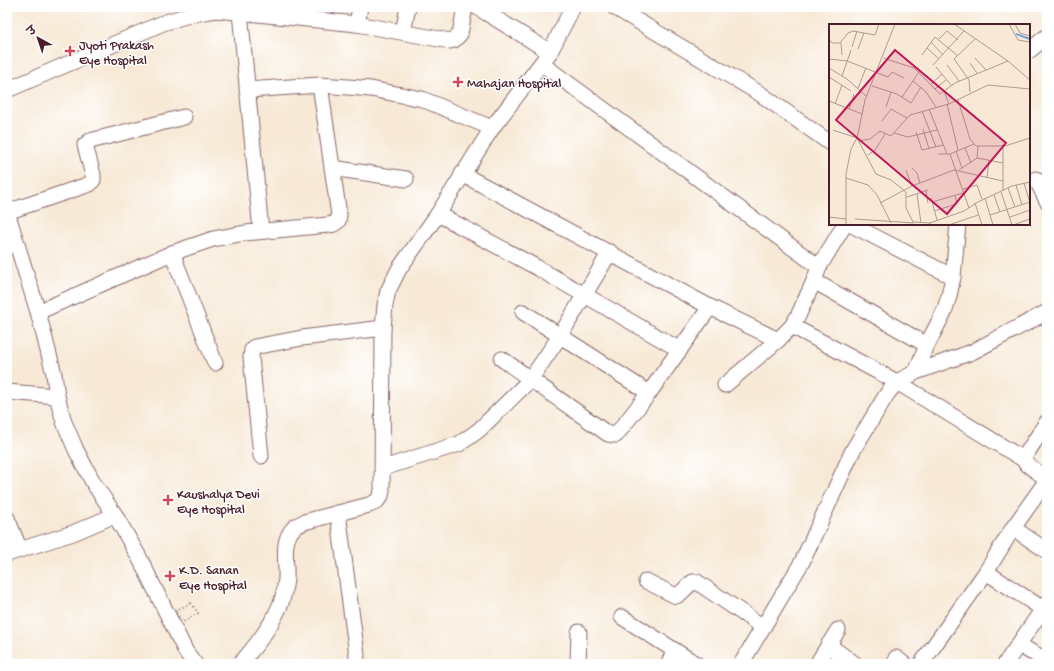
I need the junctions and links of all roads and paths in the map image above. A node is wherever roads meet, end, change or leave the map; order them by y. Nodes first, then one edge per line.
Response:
1 (360, 7) edge
2 (408, 7) edge
3 (465, 7) edge
4 (477, 7) edge
5 (573, 7) edge
6 (614, 7) edge
7 (265, 11) edge
8 (240, 12) junction
9 (357, 24) junction
10 (403, 32) junction
11 (1047, 36) edge
12 (1030, 50) edge
13 (546, 58) junction
14 (320, 86) junction
15 (7, 90) edge
16 (247, 90) junction
17 (184, 117) dead end
18 (492, 128) junction
19 (829, 142) edge
20 (332, 168) junction
21 (462, 174) junction
22 (1037, 178) edge
23 (406, 179) dead end
24 (1047, 201) edge
25 (7, 212) edge
26 (438, 214) junction
27 (844, 225) edge
28 (852, 225) edge
29 (958, 225) edge
30 (261, 231) junction
31 (610, 252) junction
32 (172, 253) junction
33 (816, 274) junction
34 (953, 277) junction
35 (585, 295) junction
36 (710, 307) junction
37 (38, 312) junction
38 (523, 312) dead end
39 (1047, 312) edge
40 (792, 326) junction
41 (382, 328) junction
42 (560, 336) junction
43 (778, 340) junction
44 (927, 345) junction
45 (680, 350) junction
46 (502, 359) dead end
47 (214, 363) dead end
48 (916, 372) junction
49 (530, 380) junction
50 (898, 382) junction
51 (725, 385) dead end
52 (7, 392) edge
53 (649, 393) junction
54 (57, 396) junction
55 (1047, 422) edge
56 (261, 456) dead end
57 (1023, 459) junction
58 (383, 468) junction
59 (1047, 479) edge
60 (338, 513) junction
61 (116, 516) junction
62 (7, 518) edge
63 (1014, 528) junction
64 (1047, 551) edge
65 (13, 552) edge
66 (986, 572) junction
67 (646, 581) dead end
68 (1045, 606) edge
69 (175, 612) joint
70 (622, 617) dead end
71 (763, 627) junction
72 (838, 630) dead end
73 (579, 632) dead end
74 (828, 645) junction
75 (1019, 645) junction
76 (675, 651) junction
77 (1047, 660) edge
78 (195, 664) edge
79 (240, 664) edge
80 (356, 664) edge
81 (578, 664) edge
82 (668, 664) edge
83 (696, 664) edge
84 (741, 664) edge
85 (816, 664) edge
86 (855, 664) edge
87 (921, 664) edge
88 (1005, 664) edge

1 - 9 street
2 - 10 street
3 - 10 street
4 - 13 street
5 - 13 street
6 - 19 street
7 - 8 street
7 - 9 street
8 - 15 street
8 - 16 street
9 - 10 street
11 - 12 street
13 - 18 street
13 - 33 street
14 - 16 street
14 - 18 street
14 - 20 street
16 - 30 street
17 - 25 street
18 - 21 street
20 - 23 street
20 - 30 street
21 - 26 street
21 - 31 street
22 - 24 street
25 - 37 street
26 - 35 street
26 - 41 street
27 - 33 street
28 - 34 street
29 - 34 street
30 - 32 street
31 - 35 street
31 - 36 street
32 - 37 street
32 - 47 street
33 - 40 street
33 - 44 street
34 - 44 street
35 - 42 street
35 - 45 street
36 - 43 street
36 - 45 street
37 - 54 street
38 - 42 street
39 - 48 street
40 - 43 street
40 - 50 street
41 - 56 street
41 - 58 street
42 - 49 street
42 - 53 street
43 - 51 street
44 - 48 street
45 - 53 street
46 - 49 street
48 - 50 street
49 - 53 street
49 - 58 street
50 - 57 street
50 - 71 street
52 - 54 street
54 - 61 street
55 - 57 street
57 - 59 street
58 - 60 street
59 - 63 street
60 - 79 street
60 - 80 street
61 - 65 street
61 - 78 street
62 - 65 street
63 - 64 street
63 - 66 street
66 - 68 street
66 - 87 street
67 - 71 street
68 - 75 street
69 - 69 path
70 - 76 street
71 - 84 street
72 - 74 street
73 - 81 street
74 - 85 street
74 - 86 street
75 - 77 street
75 - 88 street
76 - 82 street
76 - 83 street

